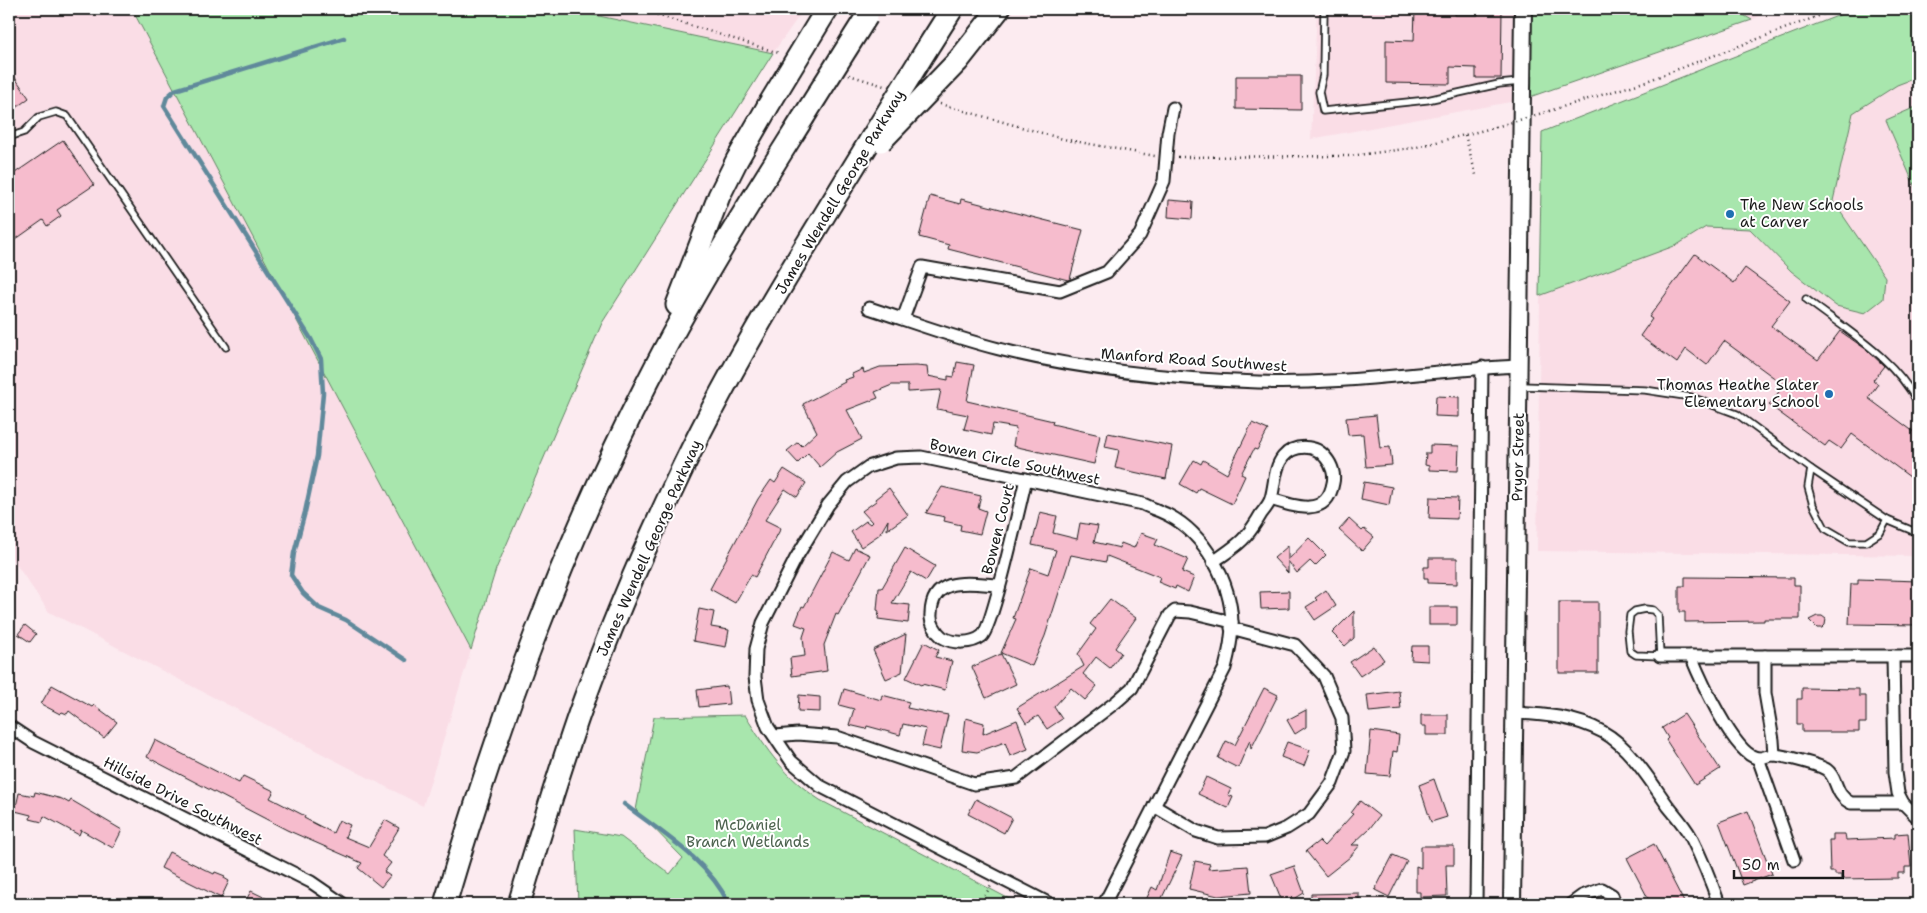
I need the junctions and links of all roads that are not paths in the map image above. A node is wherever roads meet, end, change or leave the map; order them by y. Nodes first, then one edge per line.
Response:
1 (826, 9) edge
2 (952, 9) edge
3 (999, 9) edge
4 (1324, 9) edge
5 (1523, 9) edge
6 (869, 12) edge
7 (1522, 81) junction
8 (1174, 108) dead end
9 (9, 137) edge
10 (876, 140) junction
11 (1806, 299) dead end
12 (869, 308) dead end
13 (903, 319) junction
14 (226, 347) dead end
15 (1519, 366) junction
16 (1482, 367) junction
17 (649, 379) junction
18 (1519, 386) junction
19 (1918, 403) edge
20 (1811, 469) junction
21 (1026, 479) junction
22 (1271, 499) junction
23 (1887, 520) junction
24 (1918, 533) edge
25 (1213, 562) junction
26 (999, 585) junction
27 (1232, 625) junction
28 (1660, 656) junction
29 (1691, 656) junction
30 (1765, 656) junction
31 (1893, 656) junction
32 (1918, 656) edge
33 (1514, 713) junction
34 (9, 726) edge
35 (775, 736) junction
36 (1774, 755) junction
37 (1758, 758) junction
38 (1903, 803) junction
39 (1154, 806) junction
40 (1918, 818) edge
41 (1794, 860) dead end
42 (343, 904) edge
43 (446, 904) edge
44 (519, 904) edge
45 (1050, 904) edge
46 (1104, 904) edge
47 (1476, 904) edge
48 (1512, 904) edge
49 (1571, 904) edge
50 (1616, 904) edge
51 (1719, 904) edge

1 - 17 highway, bridge
2 - 10 highway, James Wendell George Parkway, bridge
3 - 10 highway, bridge
4 - 7 lane
5 - 7 main road, Pryor Street
6 - 17 highway, bridge
7 - 15 main road, Pryor Street
8 - 13 street
9 - 14 lane
10 - 44 highway, James Wendell George Parkway
11 - 19 lane
12 - 13 street, Manford Road Southwest
13 - 16 street, Manford Road Southwest
15 - 16 street, Manford Road Southwest
15 - 18 main road, Pryor Street
16 - 47 street
17 - 43 highway
18 - 20 lane
18 - 33 main road, Pryor Street
20 - 23 lane
20 - 23 lane
21 - 25 street, Bowen Circle Southwest
21 - 26 street, Bowen Court
21 - 35 street, Bowen Circle Southwest
22 - 22 street
22 - 25 street
23 - 24 lane
25 - 27 street, Bowen Circle Southwest
26 - 26 street, Bowen Court
27 - 35 street
27 - 39 street, Bowen Circle Southwest
27 - 39 street
28 - 28 lane
28 - 29 street
29 - 30 street
29 - 37 street
30 - 31 street
30 - 36 street
31 - 32 street
31 - 38 street
33 - 48 main road, Pryor Street
33 - 51 street
34 - 42 street, Hillside Drive Southwest
35 - 45 street, Bowen Circle Southwest
36 - 37 street
36 - 38 street
37 - 41 street
38 - 40 street
39 - 46 street, Bowen Circle Southwest
49 - 50 street

